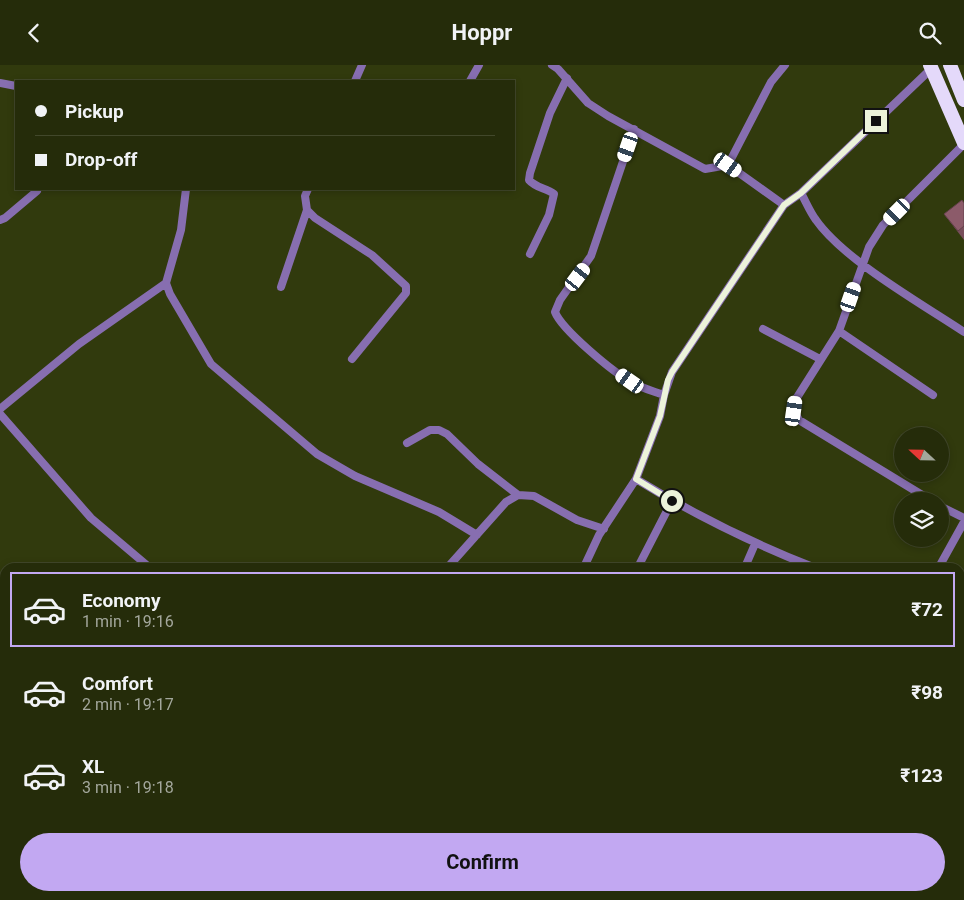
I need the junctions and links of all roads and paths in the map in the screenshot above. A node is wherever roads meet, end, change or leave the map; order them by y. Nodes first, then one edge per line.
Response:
1 (362, 65) edge
2 (480, 65) edge
3 (552, 65) edge
4 (785, 65) edge
5 (950, 65) edge
6 (930, 67) edge
7 (567, 78) junction
8 (354, 80) edge
9 (471, 80) edge
10 (0, 83) edge
11 (15, 86) edge
12 (964, 100) edge
13 (634, 129) junction
14 (964, 144) edge
15 (728, 165) junction
16 (186, 190) edge
17 (308, 190) edge
18 (37, 191) dead end
19 (801, 193) junction
20 (784, 205) junction
21 (307, 210) junction
22 (0, 219) edge
23 (530, 254) dead end
24 (863, 263) junction
25 (166, 283) junction
26 (281, 287) dead end
27 (763, 329) dead end
28 (839, 331) junction
29 (964, 332) edge
30 (352, 359) dead end
31 (820, 359) junction
32 (664, 395) junction
33 (933, 395) dead end
34 (0, 409) edge
35 (0, 414) edge
36 (407, 443) dead end
37 (636, 479) junction
38 (917, 492) edge
39 (518, 495) junction
40 (672, 501) junction
41 (949, 510) edge
42 (964, 518) edge
43 (964, 522) edge
44 (604, 529) junction
45 (477, 535) junction
46 (755, 544) junction
47 (144, 563) edge
48 (452, 563) edge
49 (586, 563) edge
50 (640, 563) edge
51 (747, 563) edge
52 (803, 563) edge
53 (941, 563) edge

1 - 8 street
2 - 9 street
3 - 7 street
4 - 15 street
5 - 12 highway
6 - 14 highway
6 - 19 street
7 - 13 street
7 - 23 street
10 - 11 street
13 - 15 street
13 - 32 street
14 - 24 street
15 - 20 street
16 - 25 street
17 - 21 street
18 - 22 street
19 - 20 street
19 - 24 street
20 - 32 street
21 - 26 street
21 - 30 street
24 - 28 street
24 - 29 street
25 - 34 street
25 - 45 street
27 - 31 street
28 - 31 street
28 - 33 street
31 - 38 street
32 - 37 street
35 - 47 street
36 - 39 street
37 - 40 street
37 - 44 street
39 - 44 street
39 - 45 street
40 - 46 street
40 - 50 street
41 - 42 street
43 - 53 street
44 - 49 street
45 - 48 street
46 - 51 street
46 - 52 street

